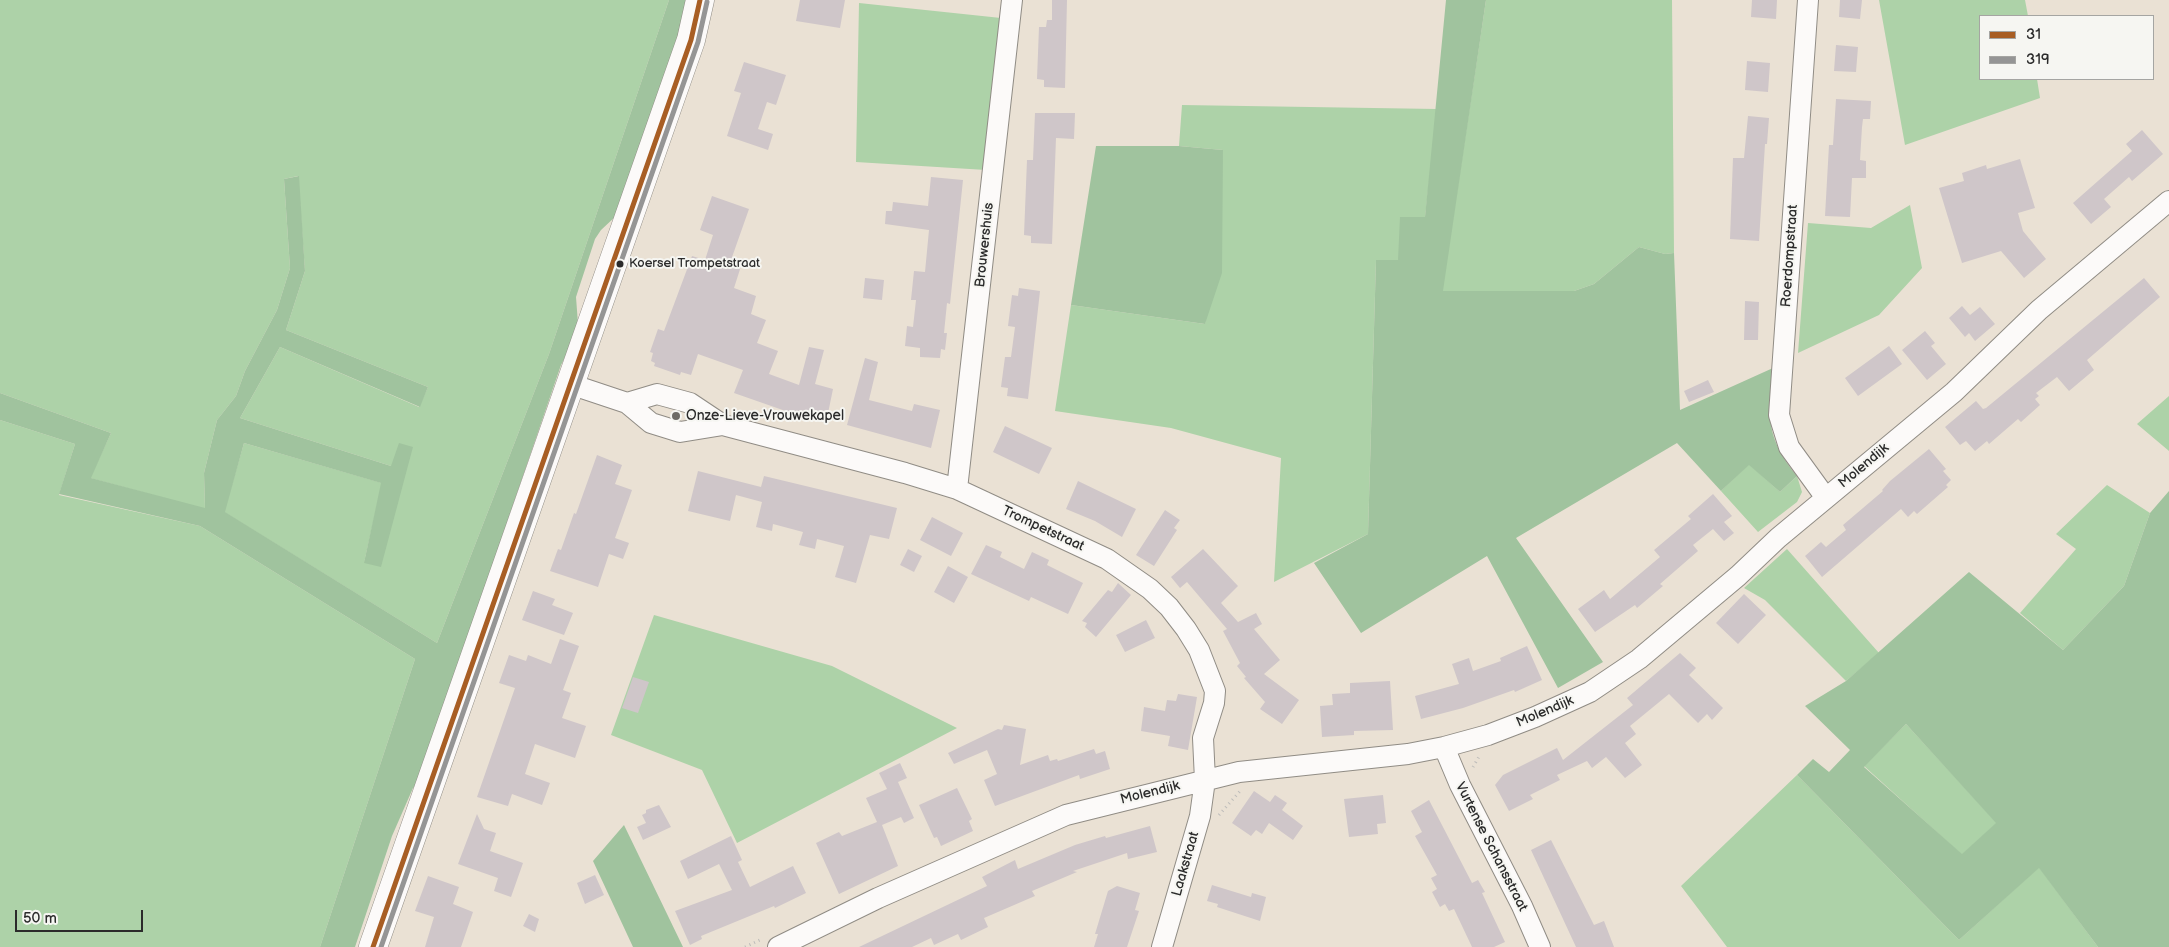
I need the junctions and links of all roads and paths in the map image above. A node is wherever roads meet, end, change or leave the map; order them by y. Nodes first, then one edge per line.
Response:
1 (700, 0) edge
2 (1012, 0) edge
3 (1808, 0) edge
4 (2169, 201) edge
5 (570, 384) junction
6 (627, 403) junction
7 (723, 426) junction
8 (957, 489) junction
9 (1826, 498) junction
10 (1484, 749) dead end
11 (1446, 752) junction
12 (1245, 788) dead end
13 (1204, 790) junction
14 (374, 947) edge
15 (778, 947) edge
16 (1162, 947) edge
17 (1540, 947) edge

1 - 5 street
2 - 8 street, Brouwershuis
3 - 9 street, Roerdompstraat
4 - 9 street, Molendijk
5 - 6 street, Trompetstraat
5 - 14 street
6 - 7 street, Trompetstraat
6 - 7 street, Trompetstraat
7 - 8 street, Trompetstraat
8 - 13 street, Trompetstraat
9 - 11 street, Molendijk
10 - 11 path
11 - 13 street, Molendijk
11 - 17 street, Vurtense Schansstraat
12 - 13 path
13 - 15 street, Molendijk
13 - 16 street, Laakstraat

